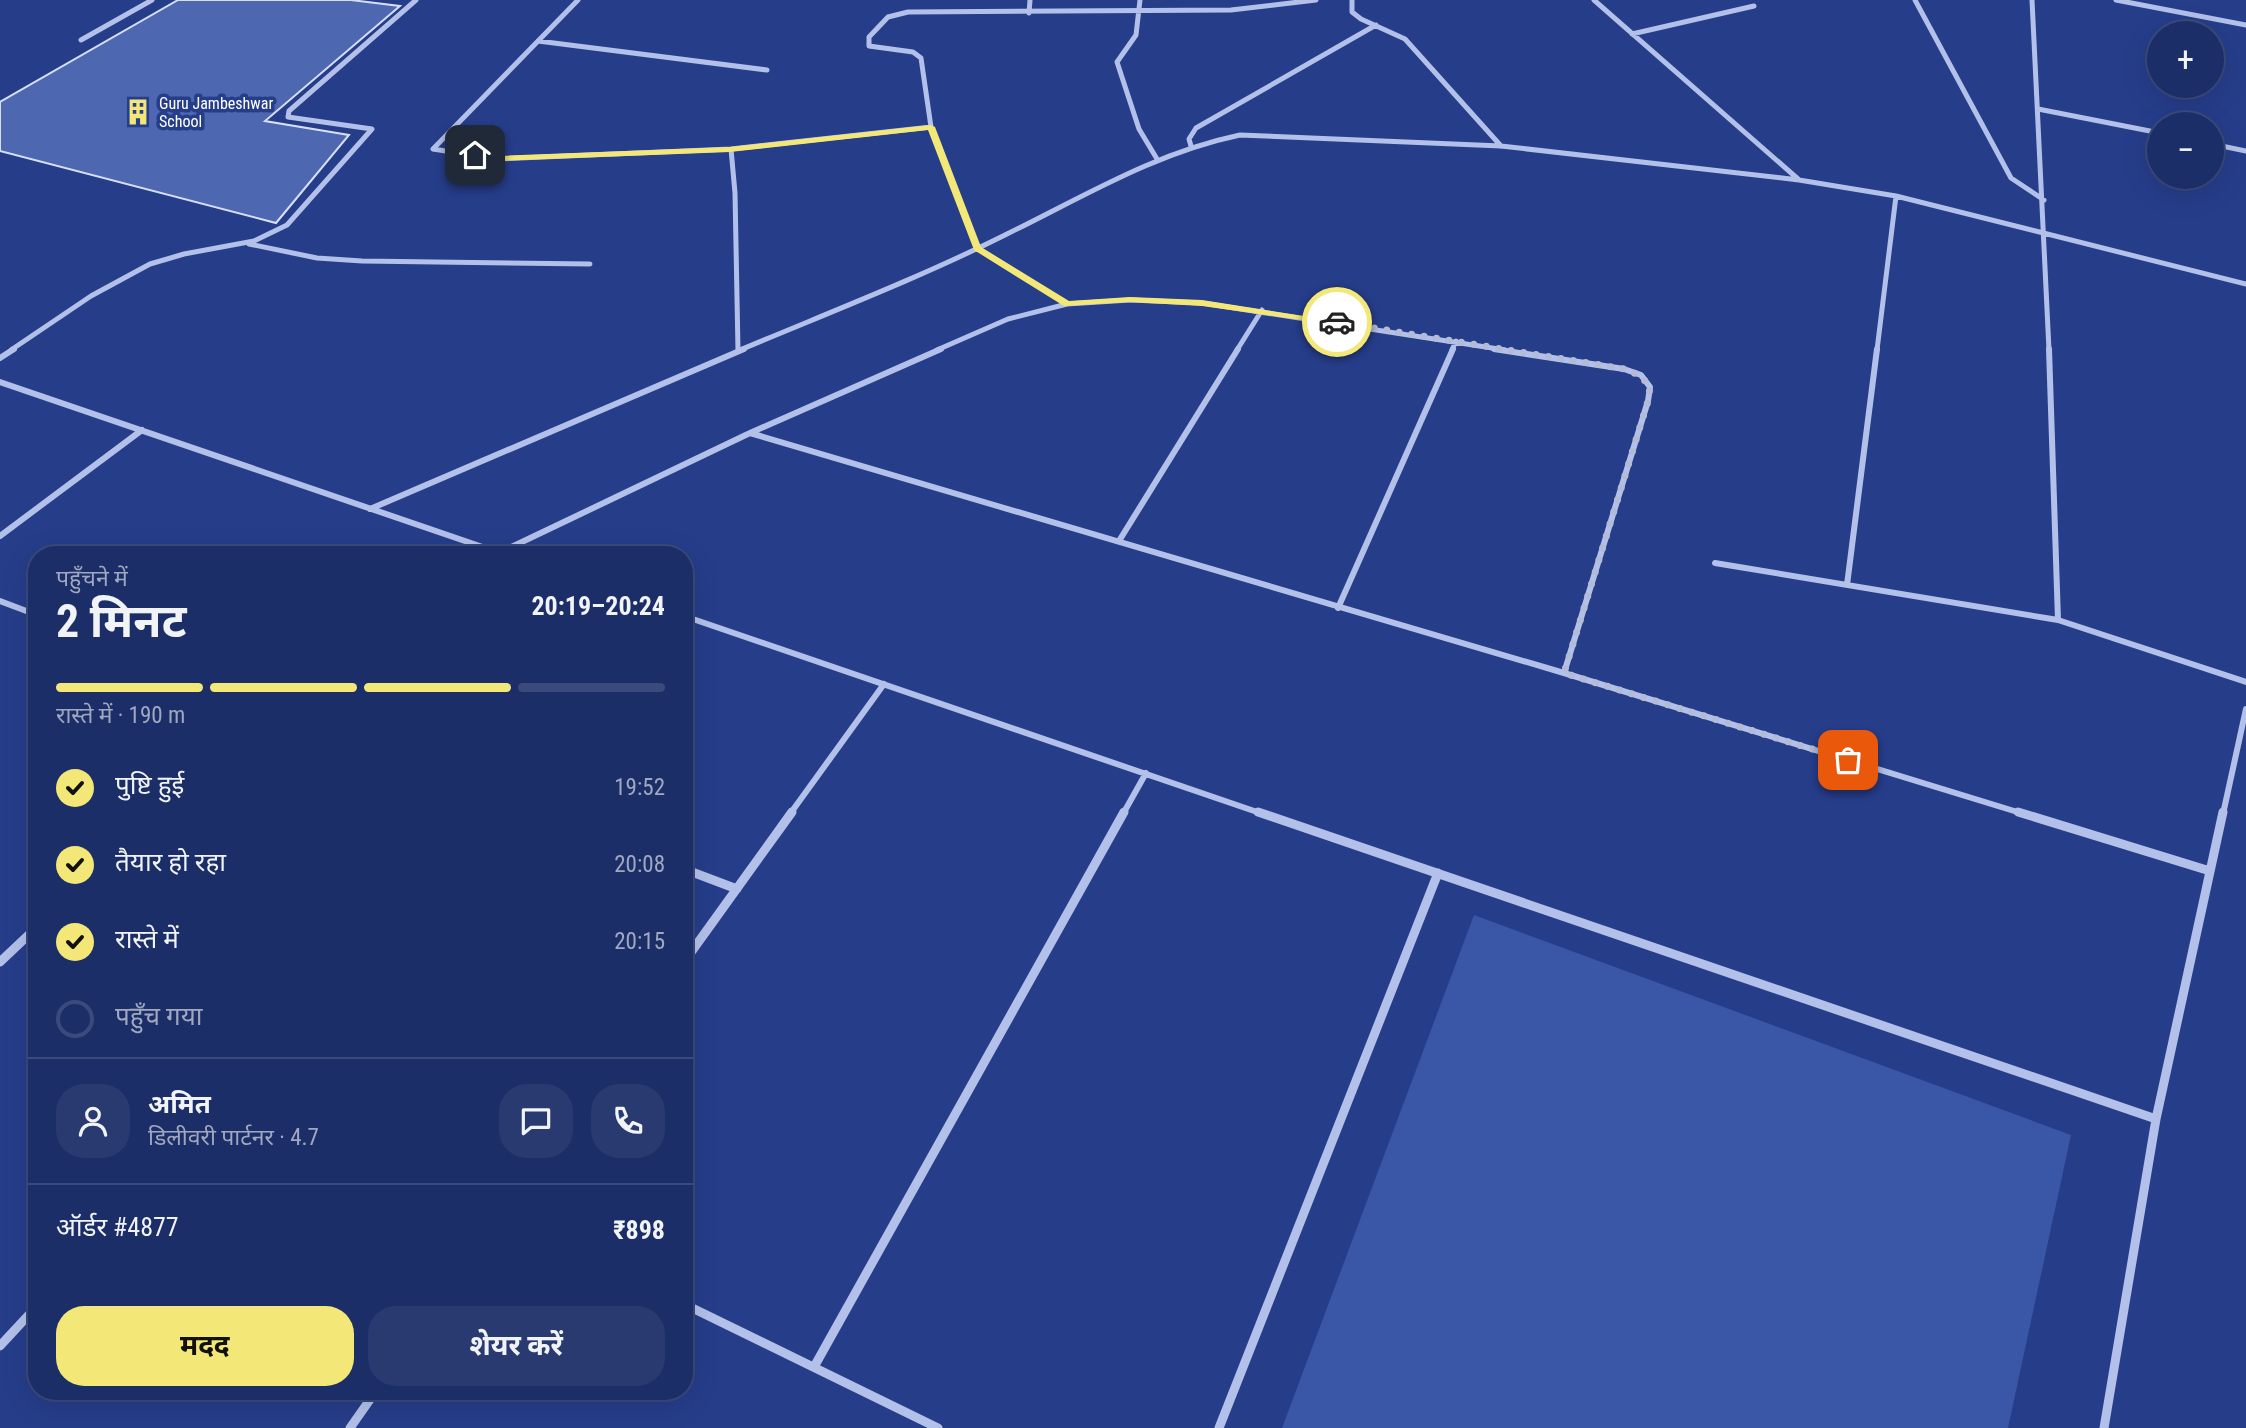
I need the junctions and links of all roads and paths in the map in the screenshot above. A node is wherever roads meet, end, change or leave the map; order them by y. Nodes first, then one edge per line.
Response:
1 (152, 0) edge
2 (416, 0) edge
3 (578, 0) edge
4 (1030, 0) edge
5 (1140, 0) edge
6 (1316, 0) edge
7 (1352, 0) edge
8 (1594, 0) edge
9 (1915, 0) edge
10 (2032, 0) edge
11 (2116, 0) edge
12 (1754, 5) dead end
13 (1141, 11) junction
14 (1029, 13) junction
15 (1376, 25) junction
16 (2246, 25) edge
17 (1632, 34) junction
18 (81, 40) dead end
19 (538, 41) junction
20 (767, 70) dead end
21 (2038, 109) junction
22 (931, 127) junction
23 (2147, 130) edge
24 (1191, 146) junction
25 (1501, 146) junction
26 (2224, 146) edge
27 (730, 149) junction
28 (2246, 150) edge
29 (1157, 159) junction
30 (1799, 180) junction
31 (1896, 196) junction
32 (2043, 200) junction
33 (2045, 232) junction
34 (248, 244) junction
35 (977, 248) junction
36 (590, 264) dead end
37 (2246, 284) edge
38 (1068, 304) junction
39 (1262, 310) junction
40 (1456, 341) junction
41 (738, 350) junction
42 (0, 358) edge
43 (0, 382) edge
44 (142, 430) junction
45 (750, 433) junction
46 (369, 509) junction
47 (0, 536) edge
48 (1119, 541) junction
49 (478, 546) edge
50 (518, 546) edge
51 (1714, 563) dead end
52 (1847, 585) junction
53 (0, 601) edge
54 (1338, 608) junction
55 (28, 612) edge
56 (693, 619) edge
57 (2058, 620) junction
58 (1564, 673) junction
59 (2246, 682) edge
60 (884, 684) junction
61 (2246, 709) edge
62 (1146, 773) junction
63 (2210, 871) junction
64 (693, 872) edge
65 (1438, 873) junction
66 (737, 889) junction
67 (28, 936) edge
68 (693, 950) edge
69 (0, 962) edge
70 (2156, 1119) junction
71 (693, 1308) edge
72 (28, 1316) edge
73 (0, 1346) edge
74 (814, 1367) junction
75 (370, 1400) edge
76 (350, 1428) edge
77 (938, 1428) edge
78 (1219, 1428) edge
79 (2104, 1428) edge

1 - 18 street
2 - 34 street
3 - 19 street
4 - 14 street
5 - 13 street
6 - 13 street
7 - 15 street
8 - 17 street
9 - 32 street
10 - 21 street
11 - 16 street
12 - 17 street
13 - 14 street
13 - 29 street
14 - 22 street
15 - 24 street
15 - 25 street
17 - 30 street
19 - 20 street
19 - 27 street
21 - 23 street
21 - 32 street
22 - 27 street
22 - 35 street
24 - 25 street
24 - 29 street
25 - 30 street
26 - 28 street
27 - 41 street
29 - 35 street
30 - 31 street
31 - 33 street
31 - 52 street
32 - 33 street
33 - 37 street
33 - 57 street
34 - 36 street
34 - 42 street
35 - 38 street
35 - 41 street
38 - 39 street
38 - 45 street
39 - 40 street
39 - 48 street
40 - 54 street
40 - 58 street
41 - 46 street
43 - 44 street
44 - 46 street
44 - 47 street
45 - 48 street
45 - 50 street
46 - 49 street
48 - 54 street
51 - 52 street
52 - 57 street
53 - 55 street
54 - 58 street
56 - 60 street
57 - 59 street
58 - 63 street
60 - 62 street
60 - 66 street
61 - 63 street
62 - 65 street
62 - 74 street
63 - 70 street
64 - 66 street
65 - 70 street
65 - 78 street
66 - 68 street
67 - 69 street
70 - 79 street
71 - 74 street
72 - 73 street
74 - 77 street
75 - 76 street

